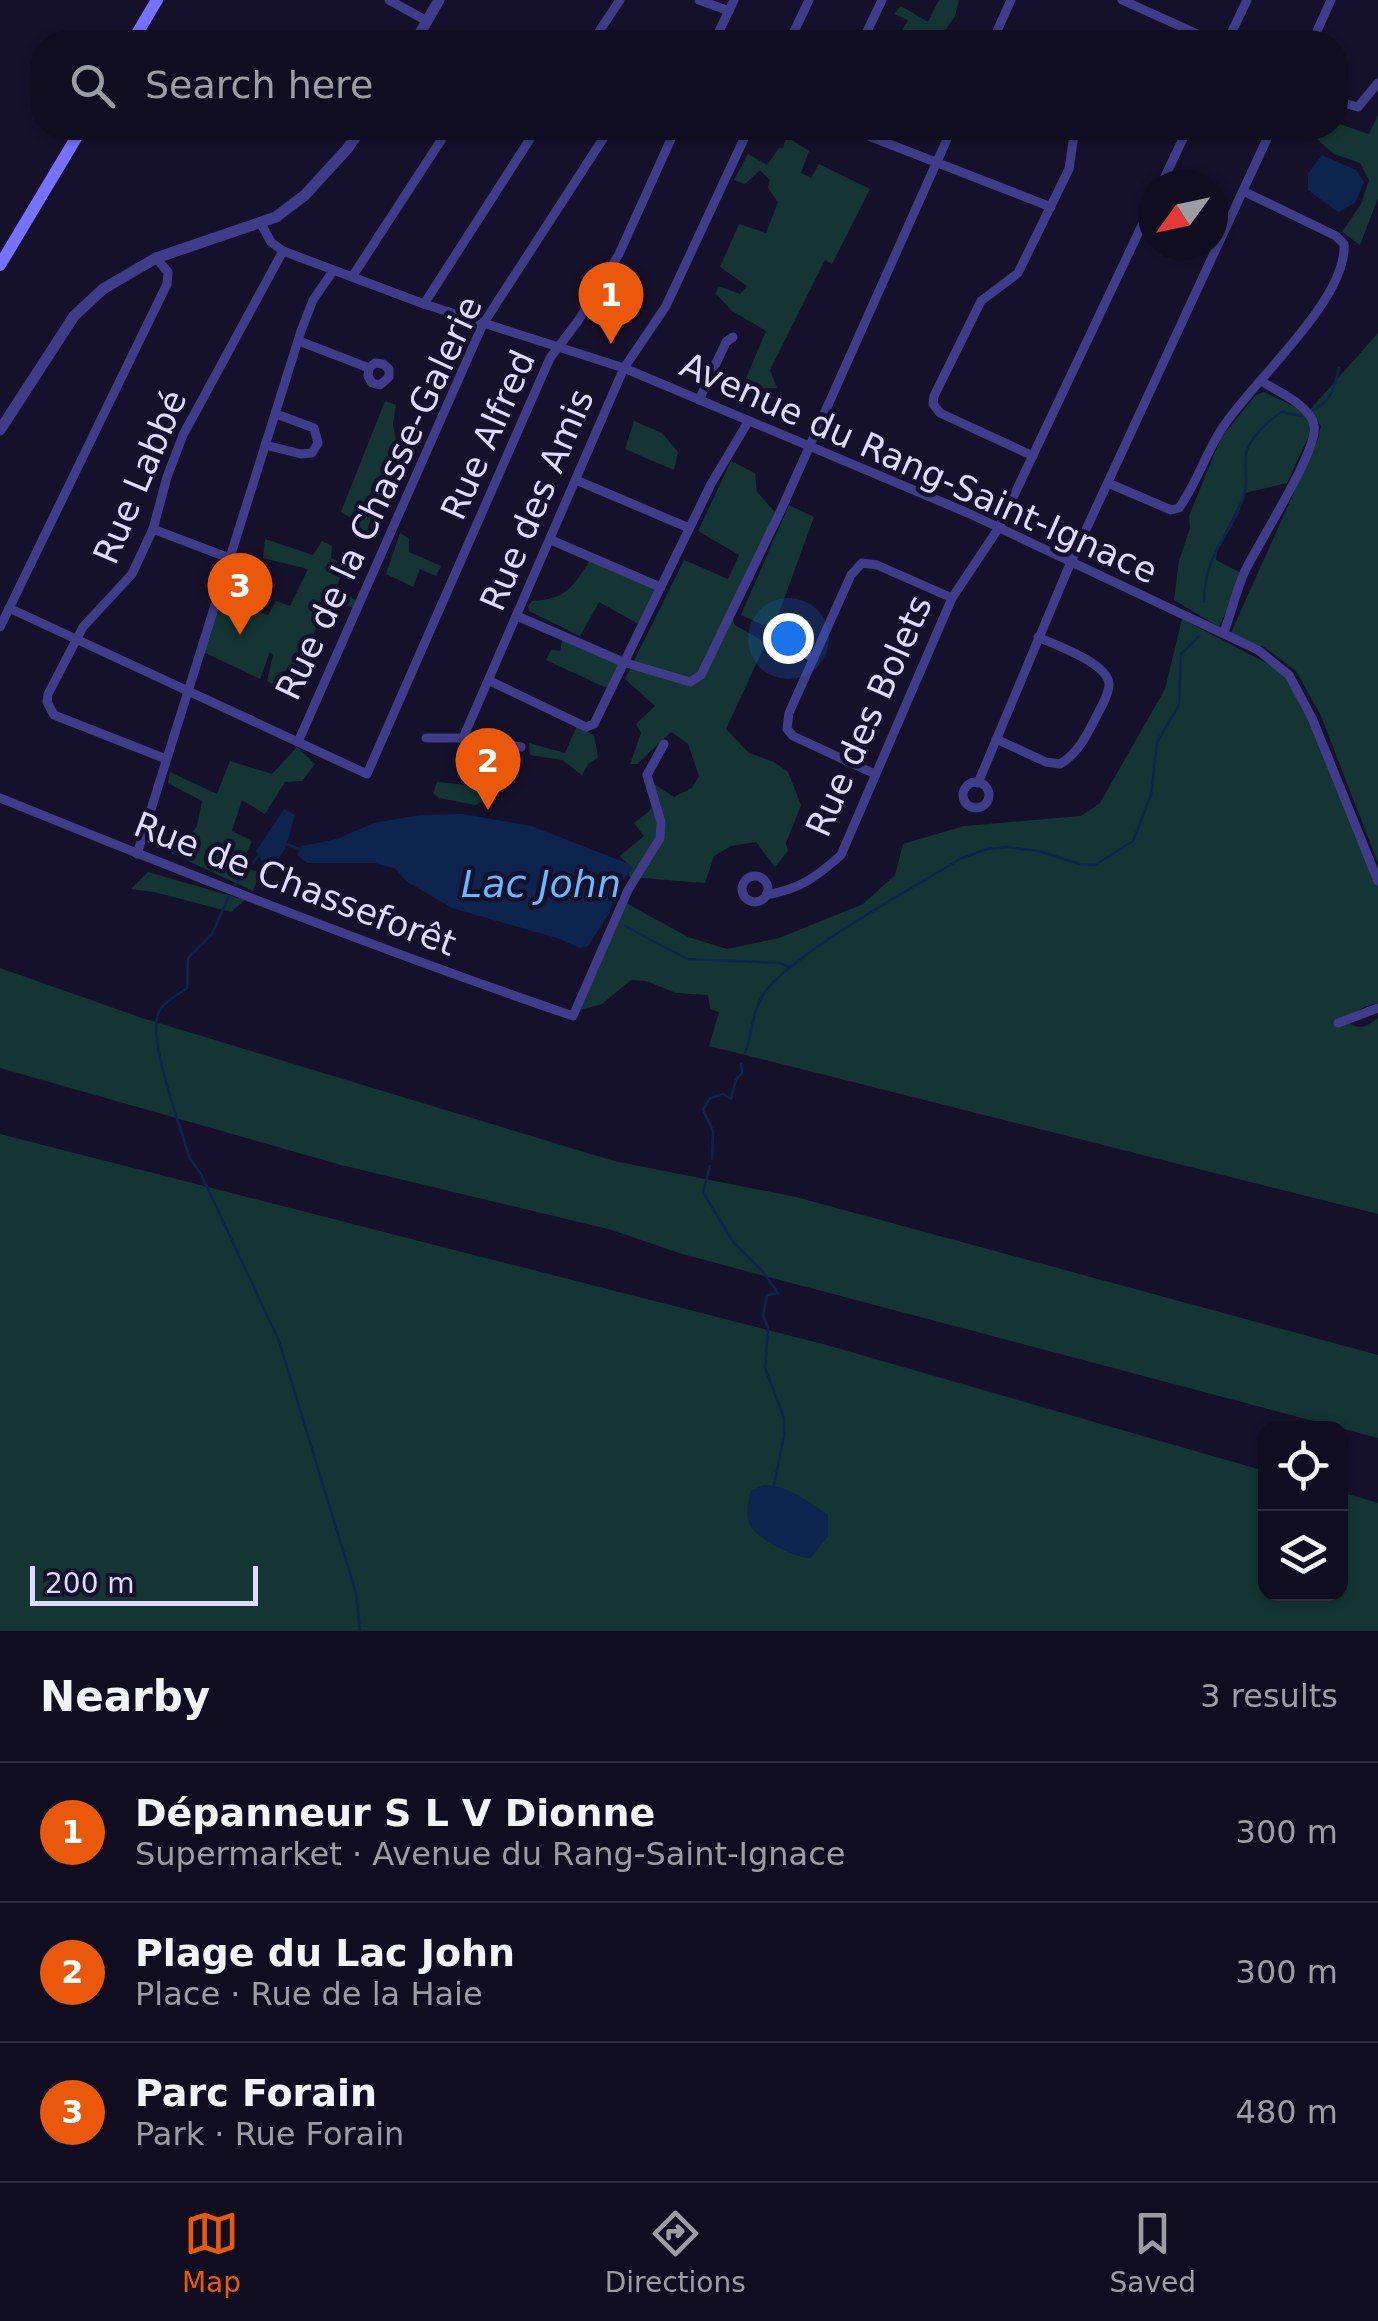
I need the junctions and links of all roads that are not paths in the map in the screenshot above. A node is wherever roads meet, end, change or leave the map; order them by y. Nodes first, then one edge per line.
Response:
1 (158, 0) edge
2 (389, 0) edge
3 (440, 0) edge
4 (620, 0) edge
5 (699, 0) edge
6 (734, 0) edge
7 (809, 0) edge
8 (882, 0) edge
9 (1011, 0) edge
10 (1122, 0) edge
11 (1247, 0) edge
12 (1332, 0) edge
13 (729, 11) junction
14 (428, 21) junction
15 (139, 30) edge
16 (422, 30) edge
17 (600, 30) edge
18 (720, 30) edge
19 (795, 30) edge
20 (868, 30) edge
21 (997, 30) edge
22 (1188, 30) edge
23 (1233, 30) edge
24 (1318, 30) edge
25 (1378, 83) edge
26 (1348, 104) edge
27 (75, 140) edge
28 (353, 140) edge
29 (441, 140) edge
30 (530, 140) edge
31 (602, 140) edge
32 (671, 140) edge
33 (743, 140) edge
34 (881, 140) edge
35 (946, 140) edge
36 (1073, 140) edge
37 (1182, 140) edge
38 (1266, 140) edge
39 (937, 160) junction
40 (1168, 170) edge
41 (1243, 191) junction
42 (1051, 207) junction
43 (260, 222) junction
44 (1138, 234) edge
45 (282, 251) junction
46 (156, 258) junction
47 (0, 264) edge
48 (333, 270) junction
49 (352, 277) junction
50 (424, 304) junction
51 (483, 324) junction
52 (734, 336) dead end
53 (298, 341) junction
54 (558, 348) junction
55 (369, 368) dead end
56 (624, 368) junction
57 (1261, 381) junction
58 (699, 400) junction
59 (276, 414) junction
60 (748, 422) junction
61 (0, 430) edge
62 (265, 445) junction
63 (807, 447) junction
64 (1033, 456) junction
65 (576, 480) junction
66 (1108, 483) junction
67 (689, 528) junction
68 (154, 529) junction
69 (998, 529) junction
70 (551, 540) junction
71 (229, 558) junction
72 (1070, 564) junction
73 (660, 587) junction
74 (952, 598) junction
75 (10, 608) junction
76 (516, 616) junction
77 (0, 628) edge
78 (1224, 632) junction
79 (768, 636) dead end
80 (1038, 637) junction
81 (76, 639) junction
82 (814, 658) junction
83 (623, 662) junction
84 (490, 681) junction
85 (189, 691) junction
86 (426, 738) dead end
87 (462, 738) junction
88 (996, 739) junction
89 (298, 742) junction
90 (664, 744) dead end
91 (521, 747) dead end
92 (166, 760) junction
93 (875, 774) junction
94 (978, 783) dead end
95 (0, 798) edge
96 (137, 854) junction
97 (1378, 881) edge
98 (766, 895) dead end
99 (1378, 1008) edge
100 (1338, 1022) dead end

1 - 15 main road
2 - 14 street
3 - 14 street
4 - 17 street
5 - 13 street
6 - 13 street
7 - 19 street
8 - 20 street
9 - 21 street
10 - 22 street
11 - 23 street
12 - 24 street
13 - 18 street
14 - 16 street
25 - 26 street
27 - 47 main road
28 - 43 street
29 - 49 street
30 - 50 street
31 - 51 street, Rue de la Chasse-Galerie
32 - 54 street, Rue Alfred
33 - 56 street, Rue des Amis
34 - 39 street
35 - 39 street
36 - 42 street
37 - 40 street
38 - 41 street
39 - 42 street
39 - 63 street
41 - 57 street
41 - 66 street
42 - 64 street
43 - 45 street
43 - 46 street
44 - 64 street, Rue des Bolets
45 - 48 street, Avenue du Rang-Saint-Ignace
45 - 68 street, Rue Labbé
46 - 61 street
46 - 75 street
48 - 49 street, Avenue du Rang-Saint-Ignace
48 - 53 street
49 - 50 street, Avenue du Rang-Saint-Ignace
50 - 51 street, Avenue du Rang-Saint-Ignace
51 - 54 street, Avenue du Rang-Saint-Ignace
51 - 89 street, Rue de la Chasse-Galerie
52 - 58 street
53 - 55 street
53 - 59 street
54 - 56 street, Avenue du Rang-Saint-Ignace
54 - 89 street, Rue Alfred
56 - 58 street, Avenue du Rang-Saint-Ignace
56 - 65 street, Rue des Amis
57 - 66 street
57 - 78 street
58 - 60 street, Avenue du Rang-Saint-Ignace
59 - 62 street
59 - 62 street
60 - 63 street, Avenue du Rang-Saint-Ignace
60 - 67 street
62 - 71 street
63 - 69 street, Avenue du Rang-Saint-Ignace
63 - 83 street
64 - 69 street, Rue des Bolets
65 - 67 street
65 - 70 street, Rue des Amis
66 - 72 street
67 - 73 street
68 - 71 street
68 - 81 street, Rue Labbé
69 - 72 street, Avenue du Rang-Saint-Ignace
69 - 74 street, Rue des Bolets
70 - 73 street
70 - 76 street, Rue des Amis
71 - 85 street
72 - 78 street, Avenue du Rang-Saint-Ignace
72 - 80 street
73 - 83 street
74 - 82 street
74 - 93 street, Rue des Bolets
75 - 77 street
75 - 81 street
76 - 83 street
76 - 84 street, Rue des Amis
78 - 97 street, Avenue du Rang-Saint-Ignace
79 - 82 street
80 - 88 street
80 - 88 street
81 - 85 street
81 - 92 street, Rue Labbé
82 - 93 street
83 - 84 street
84 - 87 street, Rue des Amis
85 - 89 street
85 - 92 street
86 - 87 street
87 - 91 street
88 - 94 street
90 - 96 street, Rue de Chasseforêt
92 - 96 street
93 - 98 street, Rue des Bolets
95 - 96 street, Rue de Chasseforêt
99 - 100 street

